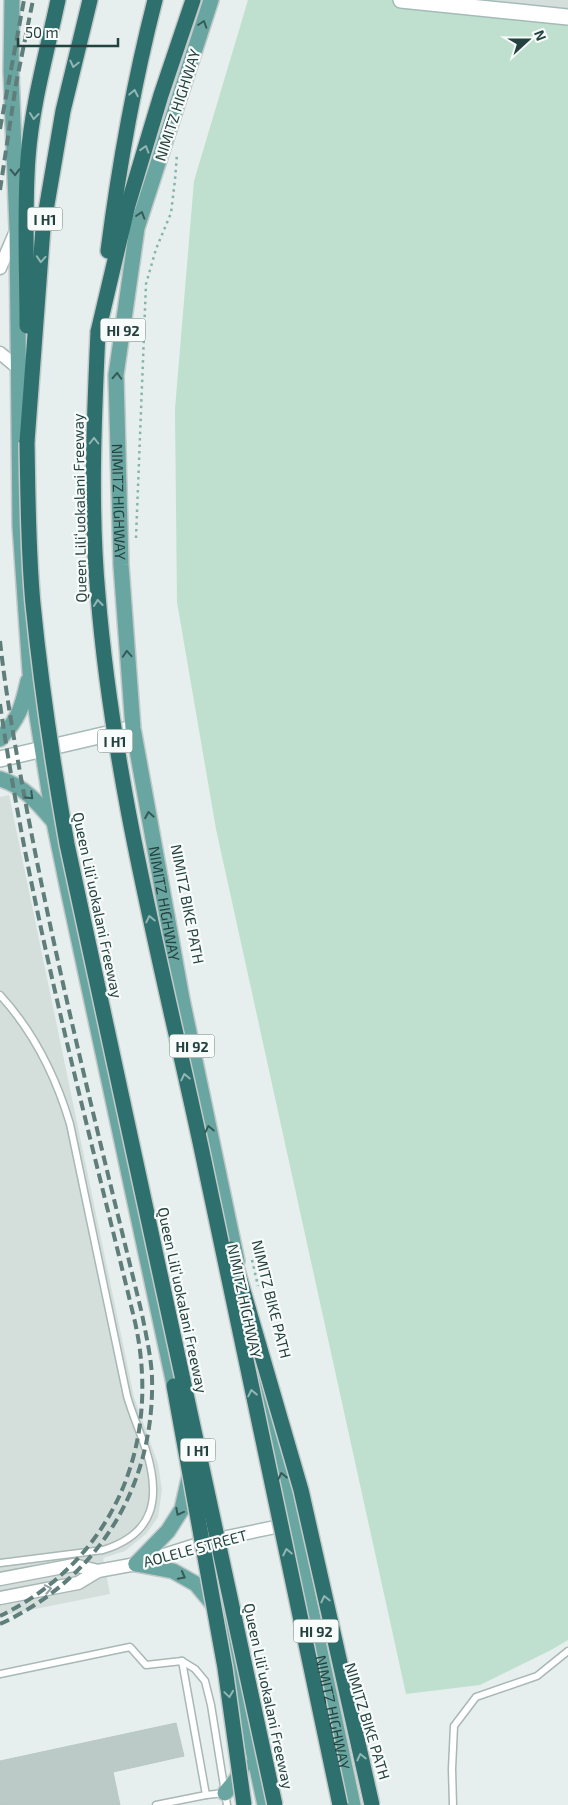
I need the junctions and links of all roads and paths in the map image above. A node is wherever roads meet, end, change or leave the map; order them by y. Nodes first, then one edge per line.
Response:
1 (12, 0) edge
2 (58, 0) edge
3 (90, 0) edge
4 (155, 0) edge
5 (192, 0) edge
6 (211, 0) edge
7 (401, 0) edge
8 (417, 1) edge
9 (568, 17) edge
10 (177, 152) dead end
11 (17, 229) junction
12 (0, 268) edge
13 (98, 332) junction
14 (0, 353) edge
15 (18, 368) junction
16 (27, 442) junction
17 (136, 541) dead end
18 (30, 672) junction
19 (133, 728) junction
20 (0, 739) edge
21 (43, 750) junction
22 (0, 759) edge
23 (0, 779) edge
24 (54, 822) junction
25 (0, 995) edge
26 (121, 1095) junction
27 (200, 1142) junction
28 (251, 1259) dead end
29 (258, 1288) dead end
30 (192, 1465) junction
31 (292, 1524) junction
32 (208, 1541) junction
33 (0, 1563) edge
34 (136, 1564) junction
35 (98, 1571) junction
36 (0, 1579) edge
37 (0, 1598) edge
38 (224, 1618) junction
39 (568, 1650) edge
40 (182, 1661) junction
41 (0, 1674) edge
42 (250, 1736) junction
43 (206, 1795) junction
44 (226, 1799) edge
45 (156, 1805) edge
46 (244, 1805) edge
47 (265, 1805) edge
48 (275, 1805) edge
49 (340, 1805) edge
50 (353, 1805) edge
51 (372, 1805) edge
52 (453, 1805) edge

1 -> 11 main road
2 -> 16 highway
3 -> 16 highway, Queen Liliʻuokalani Freeway / I H1
13 -> 4 highway, Queen Liliʻuokalani Freeway / I H1
13 -> 5 highway
19 -> 6 main road, NIMITZ HIGHWAY / HI 92
7 - 8 street
8 - 9 street
10 - 17 path
11 - 12 street
11 - 15 main road
27 -> 13 highway, Queen Liliʻuokalani Freeway / I H1, bridge
14 - 15 street
15 - 18 main road
16 - 26 highway, Queen Liliʻuokalani Freeway / I H1, bridge
18 - 20 main road
18 - 21 main road
19 - 21 street
31 -> 19 main road, NIMITZ HIGHWAY / HI 92
21 - 22 street
21 - 24 main road
23 -> 24 main road
24 - 30 main road
25 - 33 lane
26 -> 46 highway, bridge
26 - 48 highway, Queen Liliʻuokalani Freeway / I H1, bridge
49 -> 27 highway, Queen Liliʻuokalani Freeway / I H1, bridge
51 -> 27 highway, bridge
28 - 29 path, NIMITZ BIKE PATH
30 - 32 main road
30 -> 34 main road
31 - 32 street, AOLELE STREET
31 - 50 main road, NIMITZ HIGHWAY / HI 92
32 - 34 street, AOLELE STREET
32 - 38 main road
34 - 35 street, AOLELE STREET
34 -> 38 main road
35 - 36 street, AOLELE STREET
37 -> 35 street, AOLELE STREET
38 - 42 main road
39 - 52 lane
40 - 41 lane
40 - 43 lane
40 - 44 lane
42 - 44 main road
42 - 47 main road
43 - 44 lane
43 - 45 lane

